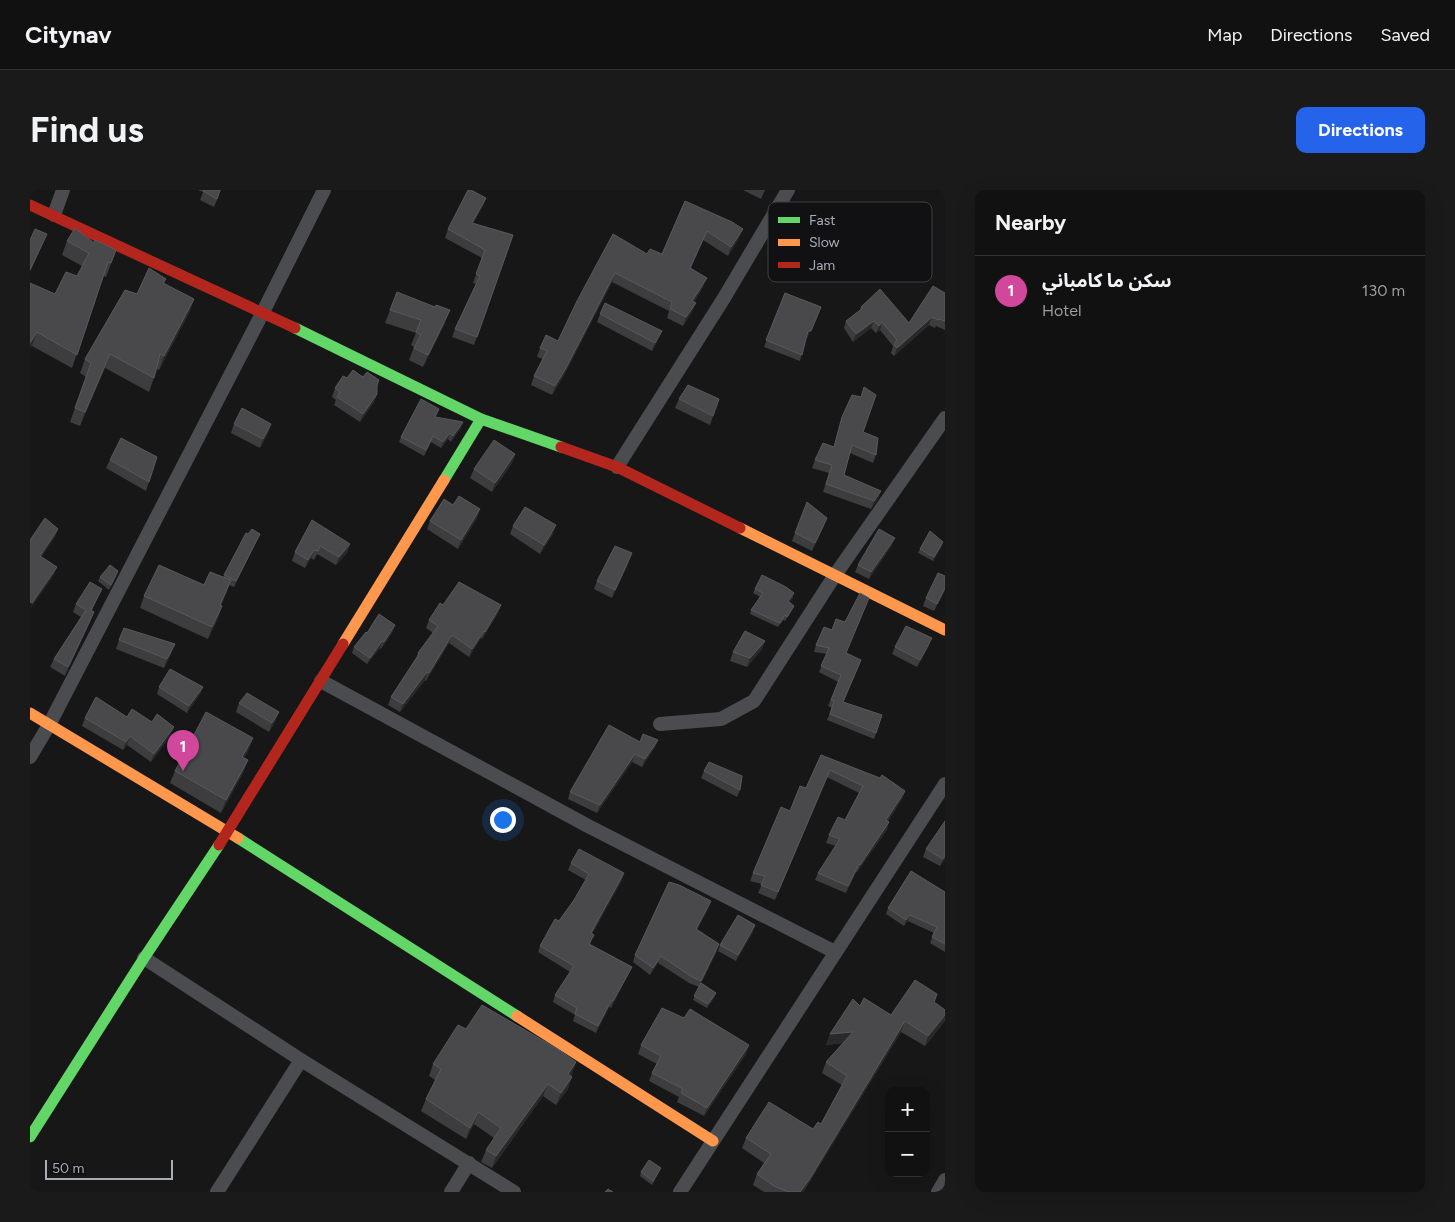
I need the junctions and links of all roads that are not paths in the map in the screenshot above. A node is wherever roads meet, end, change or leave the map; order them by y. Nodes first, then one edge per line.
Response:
1 (63, 190) edge
2 (324, 190) edge
3 (788, 190) edge
4 (781, 202) edge
5 (30, 205) edge
6 (54, 216) junction
7 (768, 224) edge
8 (263, 312) junction
9 (945, 418) edge
10 (481, 419) junction
11 (617, 467) junction
12 (834, 576) junction
13 (945, 630) edge
14 (320, 681) junction
15 (30, 713) edge
16 (660, 724) dead end
17 (49, 725) junction
18 (30, 757) edge
19 (945, 784) edge
20 (228, 832) junction
21 (835, 952) junction
22 (144, 958) junction
23 (301, 1060) junction
24 (30, 1137) edge
25 (713, 1141) junction
26 (469, 1163) junction
27 (945, 1180) edge
28 (217, 1192) edge
29 (451, 1192) edge
30 (514, 1192) edge
31 (680, 1192) edge
32 (938, 1192) edge

1 - 6 street
2 - 8 street
3 - 4 street
5 - 6 street
6 - 8 street
7 - 11 street
8 - 10 street
8 - 17 street
9 - 12 street
10 - 11 street
10 - 14 street
11 - 12 street
12 - 13 street
12 - 16 street
14 - 20 street
14 - 21 street
15 - 17 street
17 - 18 street
17 - 20 street
19 - 21 street
20 - 22 street
20 - 25 street
21 - 25 street
22 - 23 street
22 - 24 street
23 - 26 street
23 - 28 street
25 - 31 street
26 - 29 street
26 - 30 street
27 - 32 street

